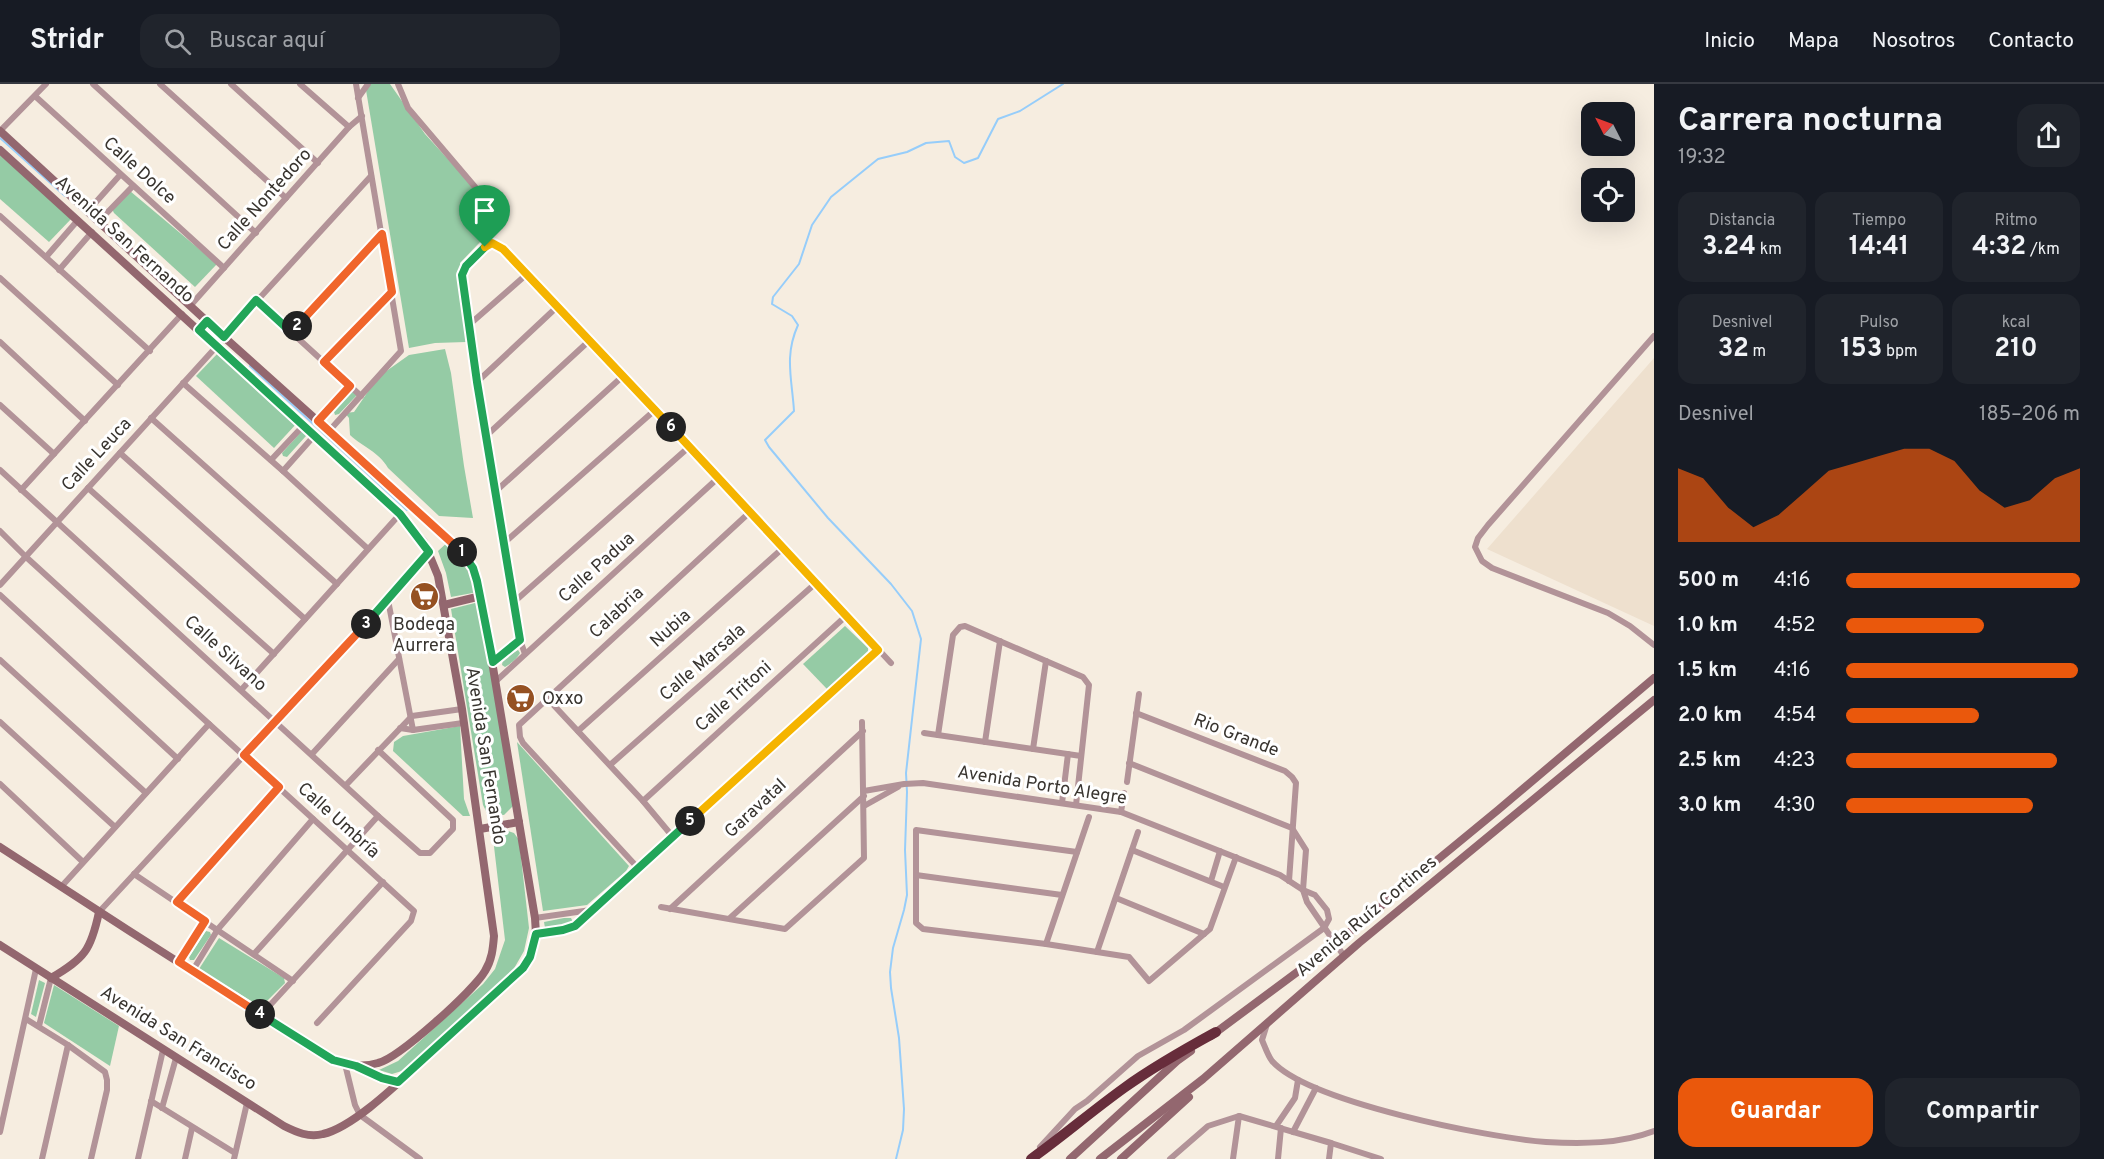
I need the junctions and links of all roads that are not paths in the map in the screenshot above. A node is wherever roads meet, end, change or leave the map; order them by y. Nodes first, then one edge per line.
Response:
1 (46, 84) edge
2 (93, 84) edge
3 (160, 84) edge
4 (231, 84) edge
5 (300, 84) edge
6 (356, 84) edge
7 (368, 84) edge
8 (398, 84) edge
9 (35, 96) junction
10 (358, 98) junction
11 (362, 116) junction
12 (349, 128) junction
13 (0, 131) edge
14 (0, 150) edge
15 (318, 163) junction
16 (120, 175) junction
17 (372, 176) junction
18 (133, 186) junction
19 (286, 198) junction
20 (88, 211) junction
21 (0, 216) edge
22 (78, 220) junction
23 (99, 221) junction
24 (92, 232) junction
25 (256, 232) junction
26 (382, 234) junction
27 (485, 247) junction
28 (46, 257) junction
29 (224, 268) junction
30 (59, 270) junction
31 (527, 274) junction
32 (0, 278) edge
33 (392, 292) junction
34 (256, 300) junction
35 (190, 305) junction
36 (558, 306) junction
37 (182, 314) junction
38 (207, 321) junction
39 (470, 324) junction
40 (199, 330) junction
41 (291, 332) junction
42 (1654, 336) edge
43 (224, 337) junction
44 (590, 340) junction
45 (0, 342) edge
46 (217, 346) junction
47 (150, 351) junction
48 (324, 362) junction
49 (623, 376) junction
50 (477, 382) junction
51 (183, 383) junction
52 (118, 385) junction
53 (350, 386) junction
54 (361, 396) junction
55 (0, 405) edge
56 (655, 410) junction
57 (152, 418) junction
58 (85, 421) junction
59 (318, 421) junction
60 (303, 426) junction
61 (329, 431) junction
62 (314, 436) junction
63 (486, 436) junction
64 (689, 447) junction
65 (120, 453) junction
66 (54, 454) junction
67 (271, 460) junction
68 (0, 470) edge
69 (283, 471) junction
70 (718, 478) junction
71 (88, 488) junction
72 (21, 490) junction
73 (496, 491) junction
74 (750, 512) junction
75 (400, 514) junction
76 (57, 521) junction
77 (0, 531) edge
78 (504, 543) junction
79 (783, 548) junction
80 (368, 549) junction
81 (429, 552) junction
82 (25, 556) junction
83 (816, 583) junction
84 (337, 584) junction
85 (0, 585) edge
86 (0, 595) edge
87 (481, 596) junction
88 (388, 600) junction
89 (514, 602) junction
90 (444, 605) junction
91 (846, 616) junction
92 (305, 619) junction
93 (520, 640) junction
94 (1000, 641) junction
95 (1654, 645) edge
96 (878, 650) junction
97 (274, 654) junction
98 (525, 654) junction
99 (399, 659) junction
100 (0, 660) edge
101 (493, 662) junction
102 (1046, 662) junction
103 (891, 663) dead end
104 (1654, 678) edge
105 (496, 681) junction
106 (242, 690) junction
107 (1139, 693) dead end
108 (547, 698) junction
109 (1654, 700) edge
110 (462, 709) junction
111 (1136, 713) junction
112 (412, 716) junction
113 (276, 721) junction
114 (0, 722) edge
115 (862, 722) dead end
116 (463, 723) junction
117 (209, 724) junction
118 (400, 728) junction
119 (413, 729) junction
120 (863, 730) junction
121 (578, 731) junction
122 (924, 733) dead end
123 (938, 735) junction
124 (985, 742) junction
125 (1033, 749) junction
126 (378, 750) junction
127 (312, 754) junction
128 (1068, 754) junction
129 (244, 755) junction
130 (1081, 756) junction
131 (178, 759) junction
132 (1129, 763) junction
133 (610, 765) junction
134 (1127, 782) dead end
135 (0, 784) edge
136 (904, 784) junction
137 (346, 785) junction
138 (279, 787) junction
139 (146, 793) junction
140 (1124, 793) dead end
141 (864, 794) junction
142 (643, 801) junction
143 (1062, 803) junction
144 (1076, 805) junction
145 (864, 806) junction
146 (1121, 812) junction
147 (378, 816) junction
148 (1089, 817) dead end
149 (313, 819) junction
150 (519, 822) junction
151 (114, 827) junction
152 (1292, 828) junction
153 (480, 829) junction
154 (1138, 832) dead end
155 (673, 837) junction
156 (0, 847) edge
157 (347, 850) junction
158 (1132, 850) junction
159 (1220, 851) junction
160 (1077, 852) junction
161 (1236, 857) junction
162 (83, 862) junction
163 (638, 868) junction
164 (134, 874) junction
165 (916, 875) junction
166 (1210, 881) junction
167 (1289, 881) junction
168 (382, 882) junction
169 (61, 887) junction
170 (1224, 887) junction
171 (1303, 890) junction
172 (1062, 895) junction
173 (1116, 898) junction
174 (177, 902) junction
175 (661, 907) dead end
176 (670, 909) junction
177 (591, 910) junction
178 (99, 912) junction
179 (534, 918) junction
180 (730, 918) junction
181 (205, 921) junction
182 (1324, 928) junction
183 (218, 929) junction
184 (536, 934) junction
185 (1204, 934) junction
186 (1046, 944) junction
187 (1335, 944) junction
188 (0, 945) edge
189 (1097, 952) junction
190 (254, 954) junction
191 (1344, 956) junction
192 (179, 962) junction
193 (36, 969) junction
194 (193, 970) junction
195 (51, 978) junction
196 (293, 981) junction
197 (261, 1015) junction
198 (26, 1019) junction
199 (317, 1023) dead end
200 (1267, 1023) junction
201 (39, 1026) junction
202 (1216, 1032) junction
203 (68, 1045) junction
204 (164, 1050) junction
205 (176, 1058) junction
206 (345, 1064) junction
207 (1220, 1064) junction
208 (356, 1066) junction
209 (1298, 1080) junction
210 (398, 1082) junction
211 (1316, 1088) junction
212 (151, 1101) junction
213 (247, 1102) junction
214 (162, 1108) junction
215 (360, 1115) junction
216 (1239, 1116) junction
217 (1279, 1127) junction
218 (192, 1128) junction
219 (1654, 1131) edge
220 (0, 1132) edge
221 (1293, 1132) junction
222 (1331, 1143) junction
223 (1181, 1149) junction
224 (235, 1156) edge
225 (42, 1159) edge
226 (91, 1159) edge
227 (138, 1159) edge
228 (185, 1159) edge
229 (420, 1159) edge
230 (1030, 1159) edge
231 (1070, 1159) edge
232 (1100, 1159) edge
233 (1121, 1159) edge
234 (1170, 1159) edge
235 (1180, 1159) edge
236 (1233, 1159) edge
237 (1278, 1159) edge
238 (1329, 1159) edge
239 (1381, 1159) edge

1 - 9 street
2 - 25 street
3 - 19 street
4 - 15 street
5 - 12 street
6 - 10 street
7 - 10 street
8 - 27 street
9 - 13 street
9 - 16 street, Calle Dolce
10 - 11 street
11 - 12 street, Calle Nontedoro
11 - 17 street
12 - 15 street, Calle Nontedoro
13 - 20 street, Avenida San Fernando
14 - 22 street, Avenida San Fernando
15 - 19 street, Calle Nontedoro
16 - 18 street, Calle Dolce
16 - 20 street
17 - 26 street
17 - 34 street
18 - 23 street
18 - 29 street, Calle Dolce
19 - 25 street, Calle Nontedoro
20 - 23 street, Avenida San Fernando
21 - 28 street
22 - 24 street, Avenida San Fernando
22 - 28 street
23 - 35 street, Avenida San Fernando
24 - 30 street
24 - 37 street, Avenida San Fernando
25 - 29 street, Calle Nontedoro
26 - 33 street
26 - 41 street
27 - 31 street
27 - 39 street
28 - 30 street
29 - 35 street, Calle Nontedoro
30 - 47 street
31 - 36 street
31 - 39 street
32 - 52 street
33 - 48 street
33 - 54 street
34 - 41 street
34 - 43 street
35 - 38 street, Avenida San Fernando
36 - 44 street
36 - 50 street
37 - 40 street, Avenida San Fernando
37 - 47 street
38 - 40 street
38 - 43 street, Avenida San Fernando
39 - 50 street
40 - 46 street, Avenida San Fernando
41 - 48 street
42 - 95 street
43 - 59 street, Avenida San Fernando
44 - 49 street
44 - 63 street
45 - 58 street
46 - 51 street, Calle Leuca
46 - 60 street, Avenida San Fernando
47 - 52 street
48 - 53 street
49 - 56 street
49 - 73 street
50 - 63 street
51 - 57 street, Calle Leuca
51 - 67 street
52 - 58 street
53 - 54 street
53 - 59 street
54 - 61 street
55 - 66 street
56 - 64 street
56 - 78 street
57 - 65 street, Calle Leuca
57 - 84 street
58 - 66 street
59 - 61 street, Avenida San Fernando
60 - 62 street, Avenida San Fernando
60 - 67 street
61 - 87 street, Avenida San Fernando
62 - 69 street
62 - 75 street, Avenida San Fernando
63 - 73 street
64 - 70 street
64 - 89 street
65 - 71 street, Calle Leuca
65 - 92 street
66 - 72 street
67 - 69 street
68 - 72 street, Calle Silvano
69 - 80 street
70 - 74 street
70 - 98 street, Calle Padua
71 - 76 street, Calle Leuca
71 - 97 street
72 - 76 street, Calle Silvano
73 - 78 street
74 - 79 street
74 - 108 street, Calabria
75 - 80 street
75 - 81 street, Avenida San Fernando
76 - 82 street, Calle Leuca
76 - 106 street, Calle Silvano
77 - 82 street, Calle Umbría
78 - 89 street
79 - 83 street
79 - 121 street, Nubia
80 - 84 street
81 - 88 street
81 - 90 street, Avenida San Fernando
82 - 85 street, Calle Leuca
82 - 117 street, Calle Umbría
83 - 91 street
83 - 133 street, Calle Marsala
84 - 92 street
86 - 131 street
87 - 90 street
87 - 101 street, Avenida San Fernando
88 - 99 street
88 - 113 street
89 - 93 street
90 - 110 street, Avenida San Fernando
91 - 96 street
91 - 142 street, Calle Tritoni
92 - 97 street
93 - 98 street
93 - 101 street
94 - 102 street
94 - 123 street
94 - 124 street
96 - 103 street
96 - 155 street
97 - 106 street
98 - 105 street, Calle Padua
99 - 112 street
99 - 127 street
100 - 139 street
101 - 105 street, Avenida San Fernando
102 - 125 street
102 - 130 street
104 - 187 street
105 - 150 street, Avenida San Fernando
106 - 113 street, Calle Silvano
107 - 111 street
108 - 121 street
108 - 163 street, Calabria
109 - 191 street, Avenida Ruíz Cortines
110 - 112 street
110 - 116 street, Avenida San Fernando
111 - 132 street
111 - 152 street, Rio Grande
112 - 118 street
112 - 119 street
113 - 127 street, Calle Silvano
113 - 129 street
114 - 151 street
115 - 120 street
116 - 119 street
116 - 153 street, Avenida San Fernando
117 - 129 street, Calle Umbría
117 - 131 street
118 - 119 street
118 - 126 street
120 - 141 street
120 - 176 street, Garavatal
121 - 133 street
122 - 123 street
123 - 124 street
124 - 125 street
125 - 128 street
126 - 137 street
126 - 147 street, Calle Silvano
127 - 137 street, Calle Silvano
128 - 130 street
128 - 143 street
129 - 138 street, Calle Umbría
129 - 164 street
130 - 144 street
131 - 139 street
132 - 134 street
132 - 152 street
133 - 142 street
135 - 162 street
136 - 141 street, Avenida Porto Alegre
136 - 143 street, Avenida Porto Alegre
136 - 145 street
137 - 147 street, Calle Silvano
138 - 149 street, Calle Umbría
138 - 174 street
139 - 151 street
140 - 146 street
141 - 145 street
141 - 180 street
142 - 155 street
143 - 144 street, Avenida Porto Alegre
144 - 146 street, Avenida Porto Alegre
145 - 180 street
146 - 159 street, Avenida Porto Alegre
147 - 157 street
148 - 160 street
149 - 157 street, Calle Umbría
149 - 183 street
150 - 153 street
150 - 179 street, Avenida San Fernando
151 - 162 street
152 - 167 street, Rio Grande
152 - 171 street
153 - 208 street, Avenida San Fernando
154 - 158 street
155 - 163 street
156 - 169 street, Avenida San Fernando
157 - 168 street, Calle Umbría
157 - 190 street
158 - 166 street
158 - 173 street
159 - 161 street, Avenida Porto Alegre
159 - 166 street
160 - 165 street
160 - 172 street
161 - 167 street, Avenida Porto Alegre
161 - 170 street
162 - 169 street
163 - 177 street
164 - 174 street
164 - 178 street
165 - 172 street
165 - 186 street
166 - 170 street
167 - 171 street, Avenida Porto Alegre
168 - 196 street
168 - 199 street, Calle Umbría
169 - 178 street, Avenida San Fernando
170 - 185 street
171 - 182 street
171 - 182 street, Avenida Porto Alegre
172 - 186 street
173 - 185 street
173 - 189 street
174 - 181 street
175 - 176 street
176 - 180 street
177 - 179 street
177 - 184 street
178 - 192 street, Avenida San Fernando
178 - 195 street
179 - 184 street, Avenida San Fernando
181 - 183 street
181 - 192 street
182 - 187 street
182 - 230 street
183 - 190 street
183 - 194 street
184 - 210 street, Avenida San Fernando
185 - 189 street
186 - 189 street
187 - 191 street
187 - 202 street
188 - 193 street, Avenida San Francisco
190 - 196 street
191 - 200 street, Avenida Ruíz Cortines
192 - 194 street, Avenida San Fernando
193 - 195 street, Avenida San Francisco
193 - 198 street
194 - 197 street, Avenida San Fernando
195 - 201 street
195 - 204 street, Avenida San Francisco
196 - 197 street
197 - 206 street, Avenida San Fernando
198 - 201 street
198 - 220 street
200 - 207 street, Avenida Ruíz Cortines
200 - 209 street
201 - 203 street
202 - 230 highway
202 - 231 street
203 - 225 street
203 - 226 street
204 - 205 street, Avenida San Francisco
204 - 212 street
205 - 213 street, Avenida San Francisco
205 - 214 street
206 - 208 street, Avenida San Fernando
206 - 215 street
207 - 232 street, Avenida Ruíz Cortines
207 - 233 street
208 - 210 street
209 - 211 street
209 - 217 street
210 - 215 street, Avenida San Fernando
211 - 219 street
211 - 221 street
212 - 214 street
212 - 227 street
213 - 215 street, Avenida San Francisco
213 - 224 street
214 - 218 street
215 - 229 street
216 - 217 street
216 - 223 street
216 - 236 street
217 - 221 street
217 - 237 street
218 - 224 street
218 - 228 street
221 - 222 street
222 - 238 street
222 - 239 street
223 - 234 street
223 - 235 street

